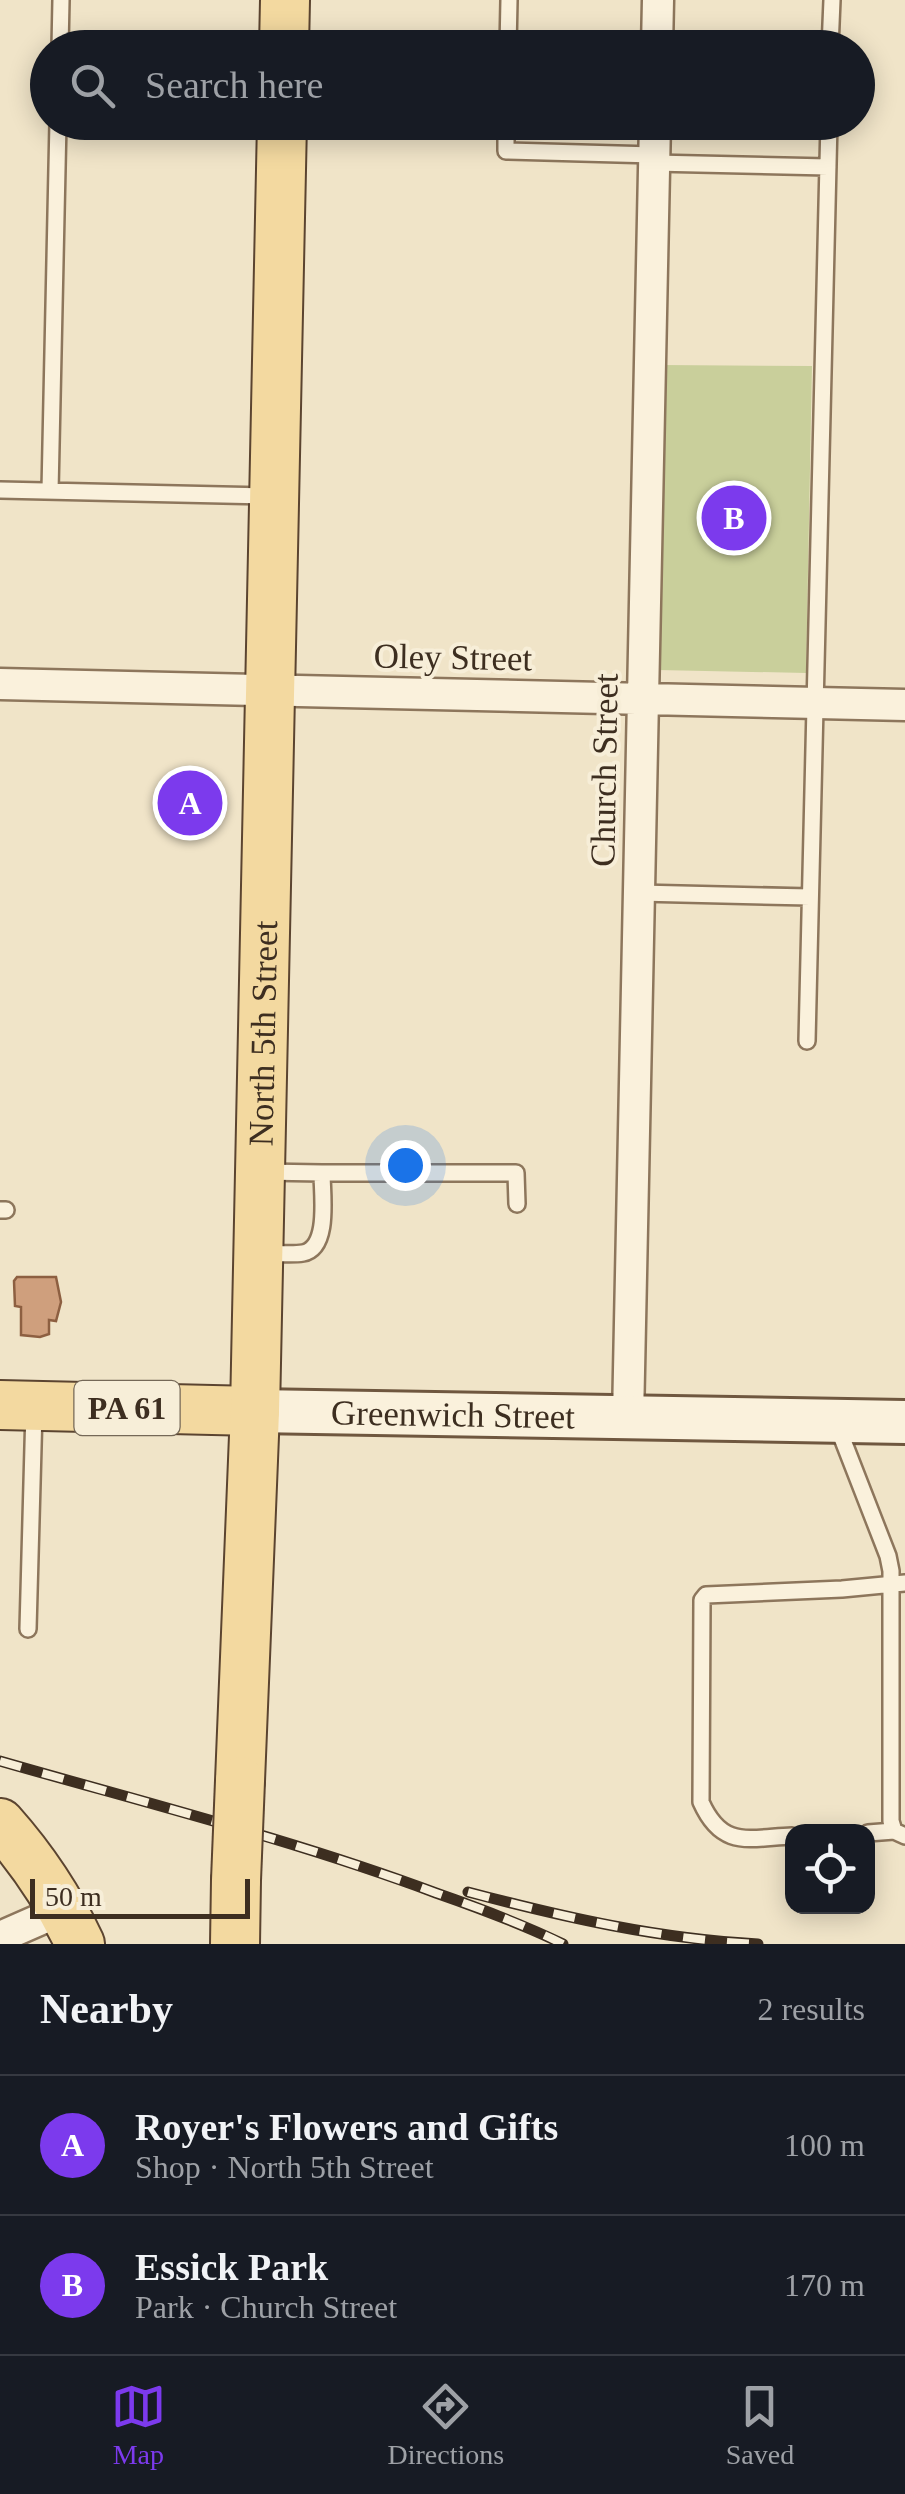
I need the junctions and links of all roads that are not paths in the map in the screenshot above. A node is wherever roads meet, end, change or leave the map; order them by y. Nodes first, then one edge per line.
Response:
1 (61, 0) edge
2 (285, 0) edge
3 (509, 0) edge
4 (658, 0) edge
5 (832, 0) edge
6 (60, 30) edge
7 (284, 30) edge
8 (508, 30) edge
9 (657, 30) edge
10 (831, 30) edge
11 (58, 140) edge
12 (282, 140) edge
13 (506, 140) edge
14 (655, 140) edge
15 (828, 140) edge
16 (654, 159) junction
17 (828, 167) junction
18 (0, 490) edge
19 (50, 491) junction
20 (274, 496) junction
21 (0, 684) edge
22 (269, 690) junction
23 (642, 698) junction
24 (814, 702) junction
25 (905, 705) edge
26 (640, 893) junction
27 (810, 897) junction
28 (808, 1041) dead end
29 (260, 1172) junction
30 (322, 1172) junction
31 (517, 1204) dead end
32 (258, 1253) junction
33 (17, 1405) edge
34 (255, 1411) junction
35 (628, 1419) junction
36 (835, 1421) junction
37 (905, 1422) edge
38 (898, 1584) edge
39 (28, 1629) dead end
40 (0, 1823) edge
41 (875, 1833) edge
42 (900, 1834) edge
43 (785, 1836) edge
44 (72, 1927) edge
45 (0, 1936) edge
46 (235, 1944) edge

1 - 6 lane
2 - 7 main road
3 - 8 lane
4 - 9 street
5 - 10 lane
11 - 19 lane
12 - 20 main road, North 5th Street
13 - 16 lane
14 - 16 street, Church Street
15 - 17 lane
16 - 17 lane
16 - 23 street, Church Street
17 - 24 lane
18 - 19 lane
19 - 20 lane
20 - 22 main road, North 5th Street
21 - 22 street, Oley Street
22 - 23 street, Oley Street
22 - 29 main road, North 5th Street
23 - 24 street, Oley Street
23 - 26 street, Church Street
24 - 25 street, Oley Street
24 - 27 lane
26 - 27 lane
26 - 35 street, Church Street
27 - 28 lane
29 - 30 lane
29 - 32 main road, North 5th Street
30 - 31 lane
30 - 32 lane
32 - 34 main road, North 5th Street
33 - 34 main road, Greenwich Street / PA 61
33 - 39 lane
34 - 35 street, Greenwich Street
34 - 46 main road, North 5th Street, bridge
35 - 36 street, Greenwich Street
36 - 37 street, Greenwich Street
36 - 38 lane
38 - 42 lane
38 - 43 lane
40 - 44 main road
41 - 42 lane
44 - 45 street

